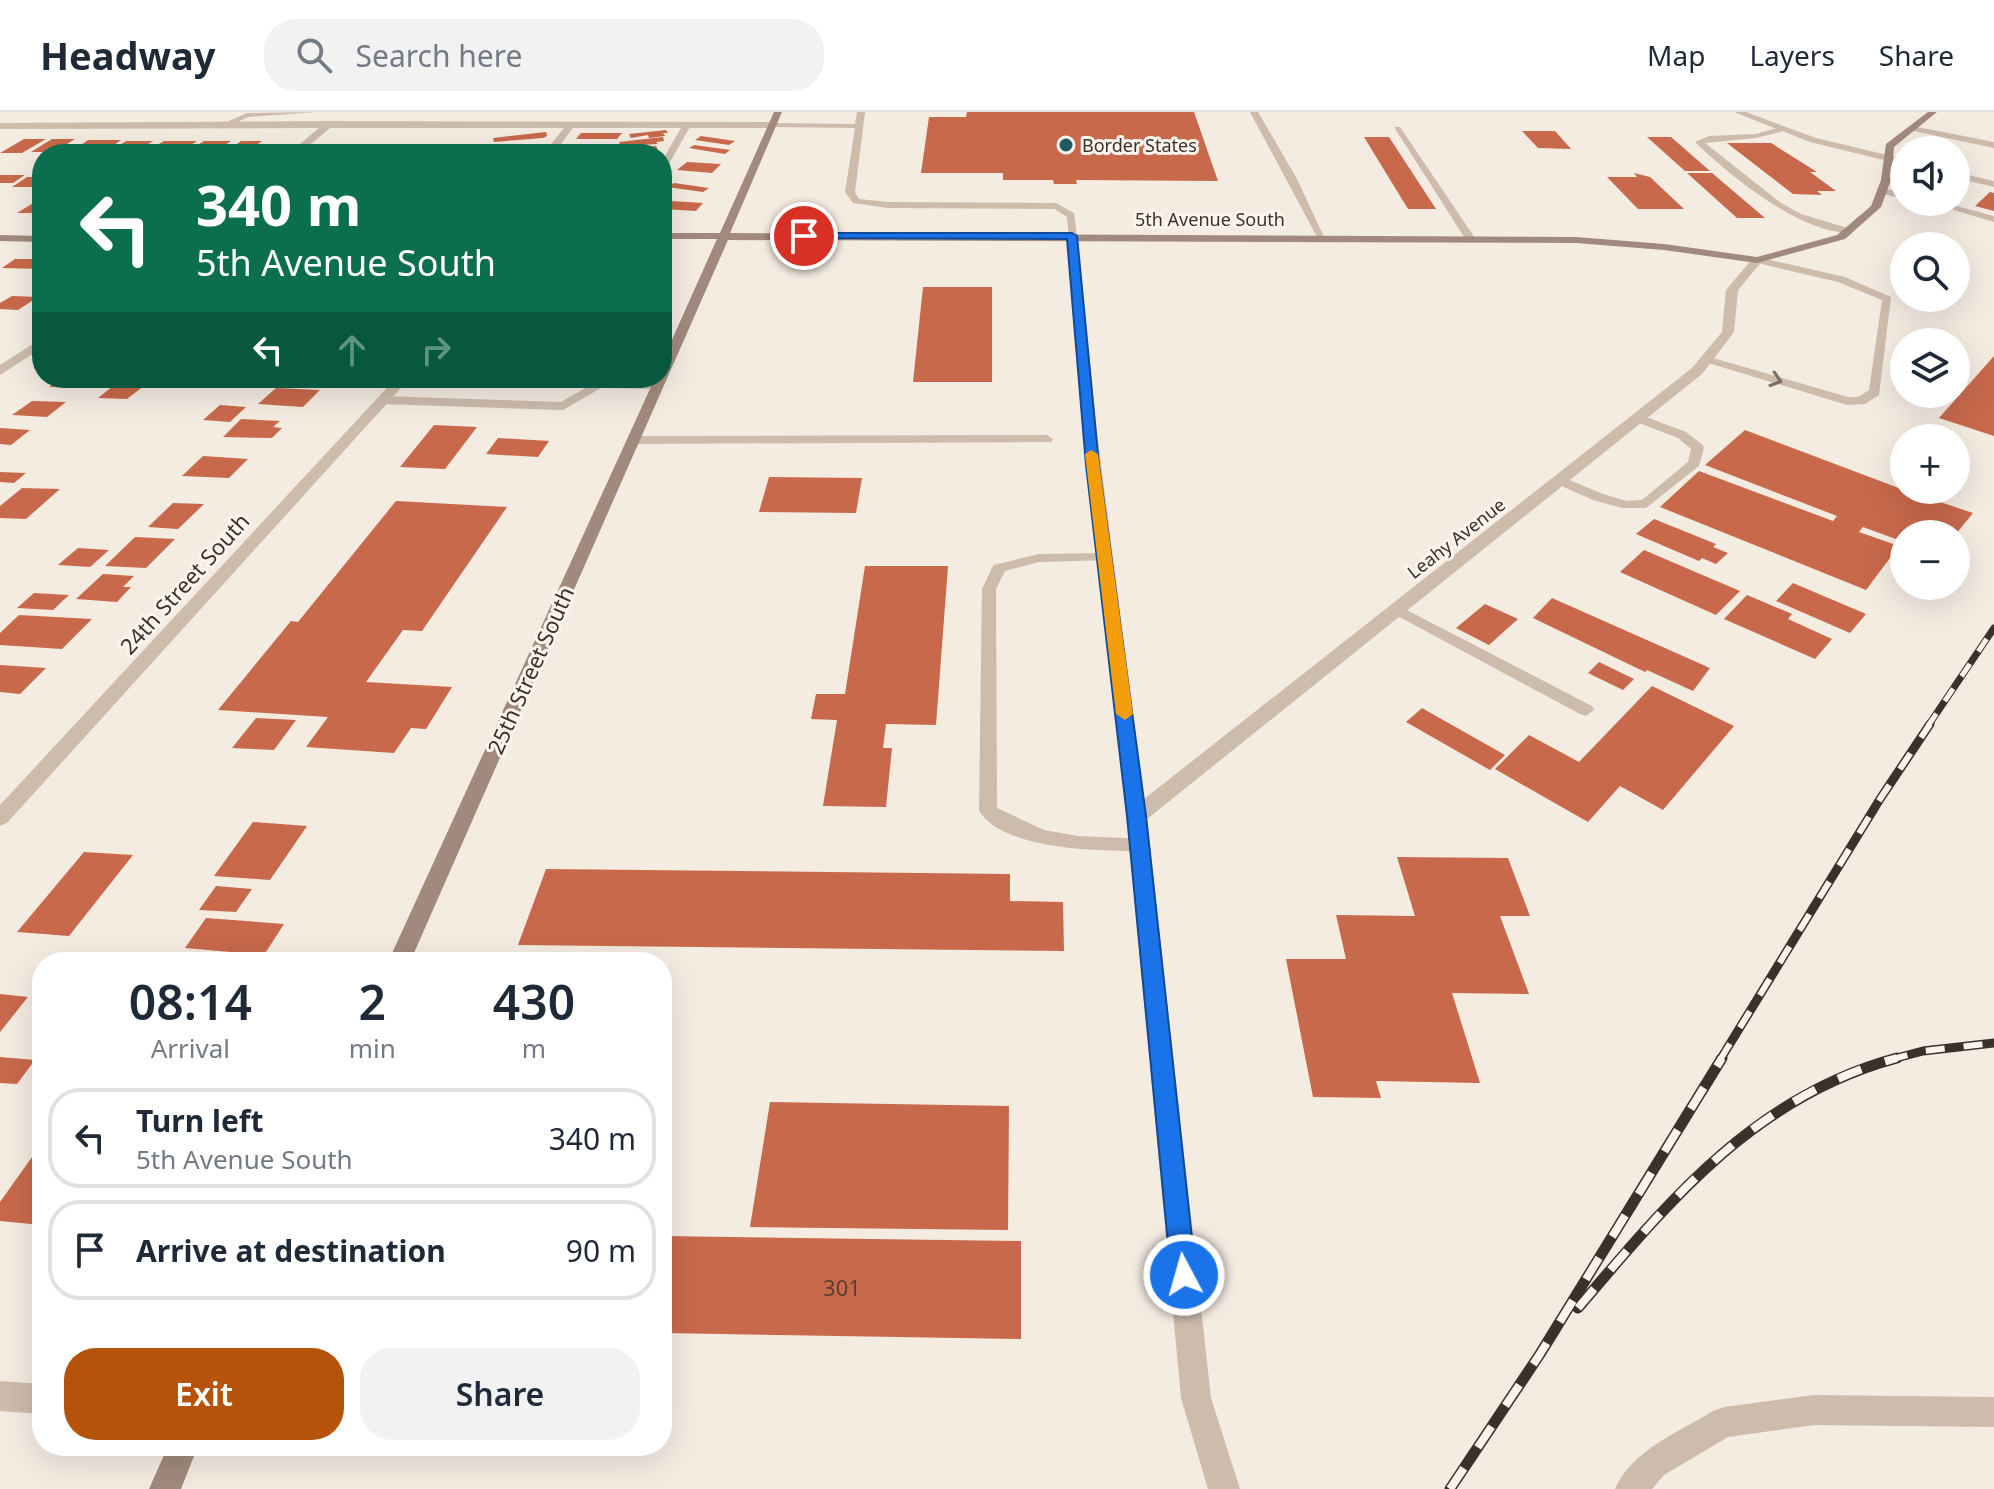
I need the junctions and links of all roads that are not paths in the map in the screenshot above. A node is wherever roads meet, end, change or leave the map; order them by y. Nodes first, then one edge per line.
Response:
1 (314, 112) edge
2 (345, 112) edge
3 (553, 112) edge
4 (677, 112) edge
5 (778, 112) edge
6 (861, 112) edge
7 (1254, 112) edge
8 (1738, 112) edge
9 (1933, 112) edge
10 (294, 113) edge
11 (281, 114) junction
12 (224, 125) junction
13 (266, 125) junction
14 (329, 125) junction
15 (542, 125) junction
16 (571, 125) junction
17 (669, 125) junction
18 (687, 125) junction
19 (773, 125) junction
20 (0, 126) edge
21 (859, 126) junction
22 (1912, 128) junction
23 (1397, 129) dead end
24 (1781, 129) junction
25 (305, 144) edge
26 (556, 144) edge
27 (1994, 145) edge
28 (672, 151) edge
29 (1888, 158) junction
30 (1970, 178) edge
31 (1994, 184) edge
32 (1882, 191) junction
33 (1890, 193) edge
34 (1970, 212) edge
35 (1994, 219) edge
36 (1848, 231) junction
37 (672, 236) edge
38 (726, 236) junction
39 (1072, 236) junction
40 (1322, 237) junction
41 (0, 238) edge
42 (1470, 238) junction
43 (32, 239) edge
44 (1757, 260) junction
45 (32, 349) edge
46 (672, 356) edge
47 (1706, 359) junction
48 (0, 371) edge
49 (393, 388) edge
50 (592, 388) edge
51 (657, 388) edge
52 (382, 400) junction
53 (1638, 418) junction
54 (1047, 439) dead end
55 (633, 440) junction
56 (1562, 481) junction
57 (1106, 557) junction
58 (1397, 610) junction
59 (1586, 710) dead end
60 (1136, 816) junction
61 (0, 818) edge
62 (1139, 844) junction
63 (403, 952) edge
64 (0, 1396) edge
65 (32, 1398) edge
66 (1994, 1412) edge
67 (179, 1456) edge
68 (165, 1489) edge
69 (1224, 1489) edge
70 (1631, 1489) edge

1 - 10 lane
2 - 14 street
3 - 15 street
4 - 17 street
5 - 19 street, 25th Street South
6 - 21 lane
7 - 40 lane
8 - 24 street
9 - 22 street
10 - 11 lane
11 - 12 lane
11 - 13 lane
12 - 13 street
12 - 20 street
13 - 14 street
14 - 15 street
14 - 25 street
15 - 16 street
16 - 17 street
16 - 26 street
17 - 18 street
18 - 19 street
18 - 28 lane
19 - 21 lane
19 - 38 street, 25th Street South
21 - 39 lane
22 - 27 lane
22 - 29 street
23 - 42 street
24 - 29 street
24 - 36 lane
29 - 32 street
30 - 31 street
32 - 33 lane
32 - 36 street
34 - 35 lane
36 - 44 street
37 - 38 street, 5th Avenue South
38 - 39 street, 5th Avenue South
38 - 46 street, 25th Street South
39 - 40 street, 5th Avenue South
39 - 57 street
40 - 42 street, 5th Avenue South
41 - 43 street
42 - 44 street, 5th Avenue South
44 - 47 street, Leahy Avenue
47 -> 44 lane
45 - 48 street
47 - 53 street, Leahy Avenue
49 - 52 street, 24th Street South
50 - 52 lane
51 - 55 street, 25th Street South
52 - 61 street, 24th Street South
53 - 56 street, Leahy Avenue
53 - 56 lane
54 - 55 lane
55 - 63 street, 25th Street South
56 - 58 street, Leahy Avenue
57 - 60 street
57 - 62 lane
58 - 59 lane
58 - 60 street, Leahy Avenue
60 - 62 street
62 - 69 street
64 - 65 street
66 - 70 street
67 - 68 street

